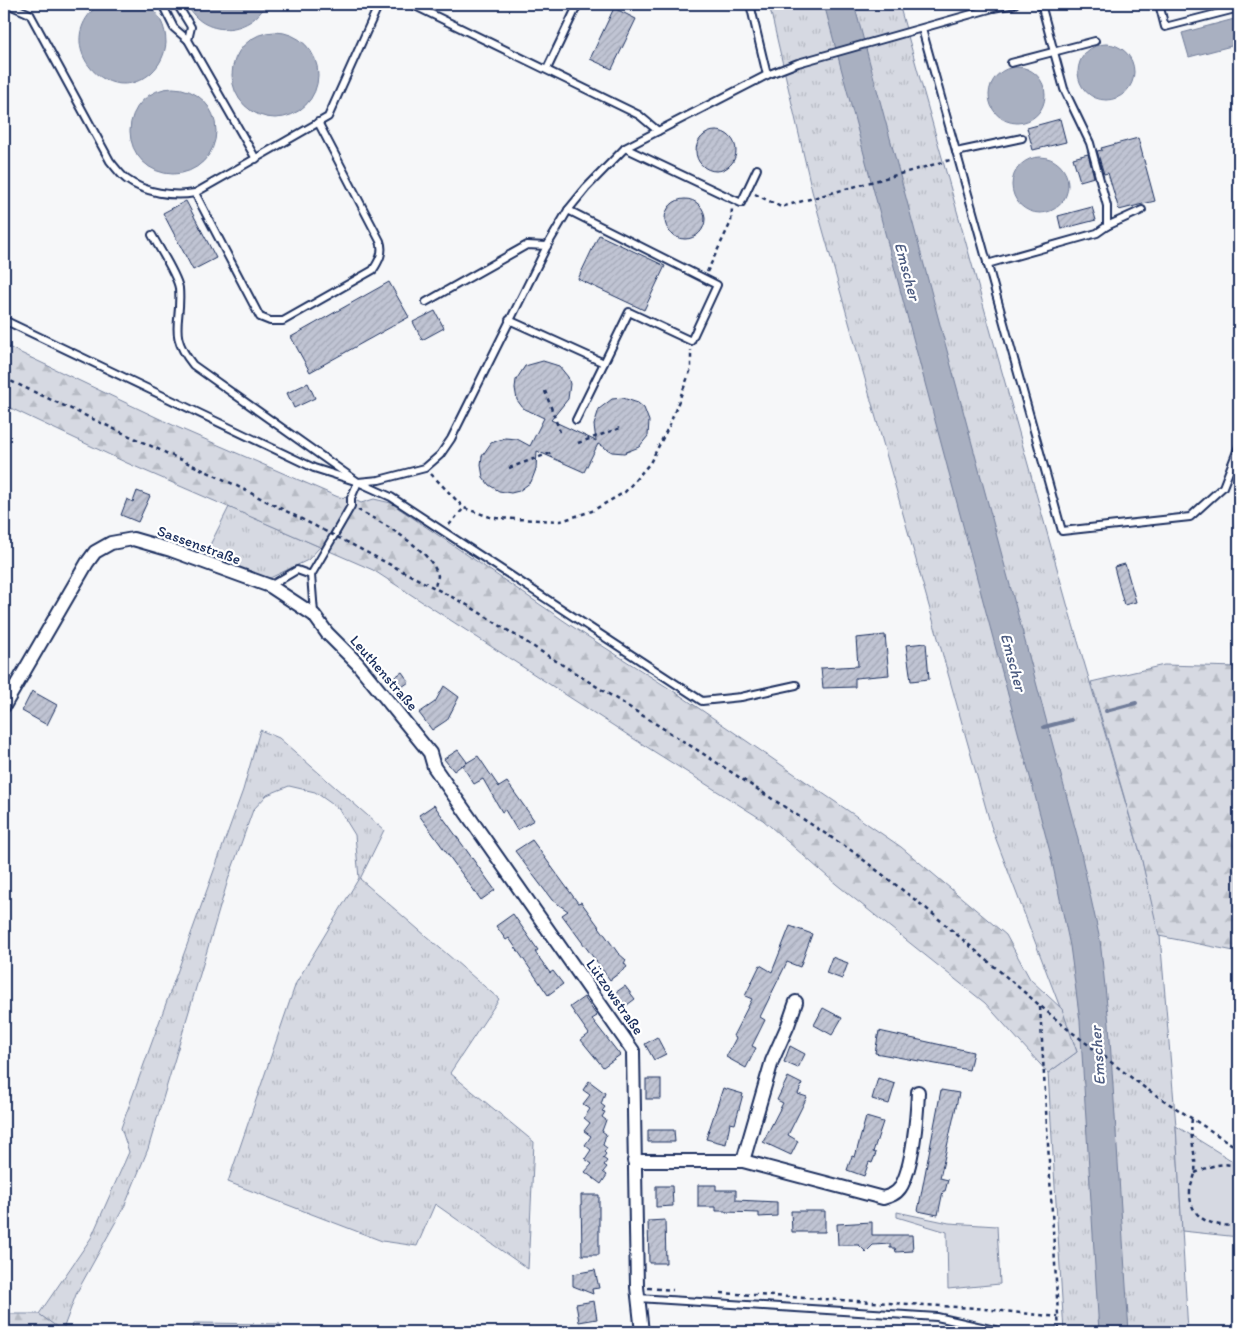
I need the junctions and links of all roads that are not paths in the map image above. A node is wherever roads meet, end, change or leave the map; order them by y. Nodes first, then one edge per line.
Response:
1 (7, 4) edge
2 (162, 4) edge
3 (177, 4) edge
4 (379, 4) edge
5 (411, 4) edge
6 (578, 4) edge
7 (750, 4) edge
8 (1015, 4) edge
9 (1041, 4) edge
10 (1159, 4) edge
11 (992, 6) edge
12 (1239, 8) edge
13 (922, 28) junction
14 (188, 40) junction
15 (1094, 41) dead end
16 (1054, 52) junction
17 (1011, 63) dead end
18 (547, 69) junction
19 (767, 75) junction
20 (318, 122) junction
21 (658, 132) junction
22 (1022, 138) dead end
23 (624, 148) junction
24 (957, 156) junction
25 (256, 159) junction
26 (756, 169) dead end
27 (195, 193) junction
28 (568, 210) junction
29 (1142, 210) dead end
30 (1107, 226) junction
31 (152, 235) dead end
32 (547, 246) junction
33 (987, 264) junction
34 (426, 302) dead end
35 (4, 320) edge
36 (510, 320) junction
37 (604, 363) junction
38 (576, 420) dead end
39 (1239, 446) edge
40 (358, 482) junction
41 (311, 576) junction
42 (270, 586) junction
43 (314, 615) junction
44 (796, 685) dead end
45 (4, 706) edge
46 (430, 753) joint
47 (796, 1002) dead end
48 (918, 1092) dead end
49 (634, 1161) junction
50 (743, 1161) junction
51 (638, 1292) junction
52 (998, 1331) edge
53 (642, 1332) edge

1 - 27 lane
2 - 14 lane
3 - 14 lane
4 - 20 lane
5 - 18 lane
6 - 18 lane
7 - 19 lane
8 - 11 lane
9 - 16 lane
10 - 12 lane
11 - 13 lane
13 - 19 lane
13 - 24 lane
14 - 25 lane
15 - 16 lane
16 - 17 lane
16 - 30 lane
18 - 21 lane
19 - 21 lane
20 - 25 lane
20 - 27 lane
21 - 23 lane
22 - 24 lane
23 - 26 lane
23 - 28 lane
24 - 33 lane
25 - 27 lane
28 - 32 lane
28 - 37 lane
29 - 30 lane
30 - 33 lane
31 - 40 lane
32 - 34 lane
32 - 36 lane
33 - 39 lane
35 - 40 lane
36 - 37 lane
36 - 40 lane
37 - 38 lane
40 - 41 lane
40 - 44 lane
41 - 42 lane
41 - 43 lane
42 - 43 street, Sassenstraße
42 - 45 street, Sassenstraße
43 - 46 street, Leuthenstraße
46 - 49 street, Lützowstraße
47 - 50 street
48 - 50 street
49 - 50 street
49 - 51 street, Lützowstraße
51 - 52 lane
51 - 53 street, Lützowstraße

